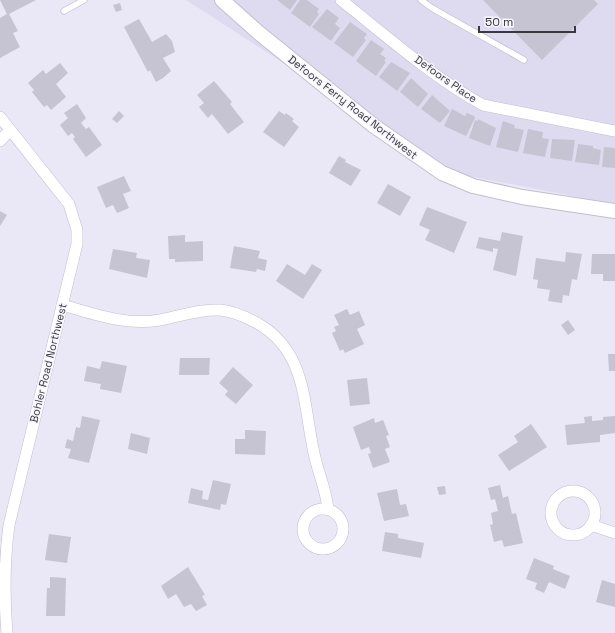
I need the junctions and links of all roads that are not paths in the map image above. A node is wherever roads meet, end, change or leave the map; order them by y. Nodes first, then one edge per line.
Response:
1 (84, 0) edge
2 (222, 0) edge
3 (341, 0) edge
4 (422, 0) edge
5 (64, 11) dead end
6 (524, 60) dead end
7 (0, 117) edge
8 (10, 130) junction
9 (615, 131) edge
10 (0, 140) edge
11 (615, 211) edge
12 (62, 305) junction
13 (328, 509) dead end
14 (591, 525) dead end
15 (615, 533) edge
16 (7, 633) edge

1 - 5 lane
2 - 11 street, Defoors Ferry Road Northwest
3 - 9 street, Defoors Place
4 - 6 lane
7 - 8 street, Bohler Road Northwest
8 - 10 street
8 - 12 street, Bohler Road Northwest
12 - 13 street
12 - 16 street, Bohler Road Northwest
14 - 15 street

